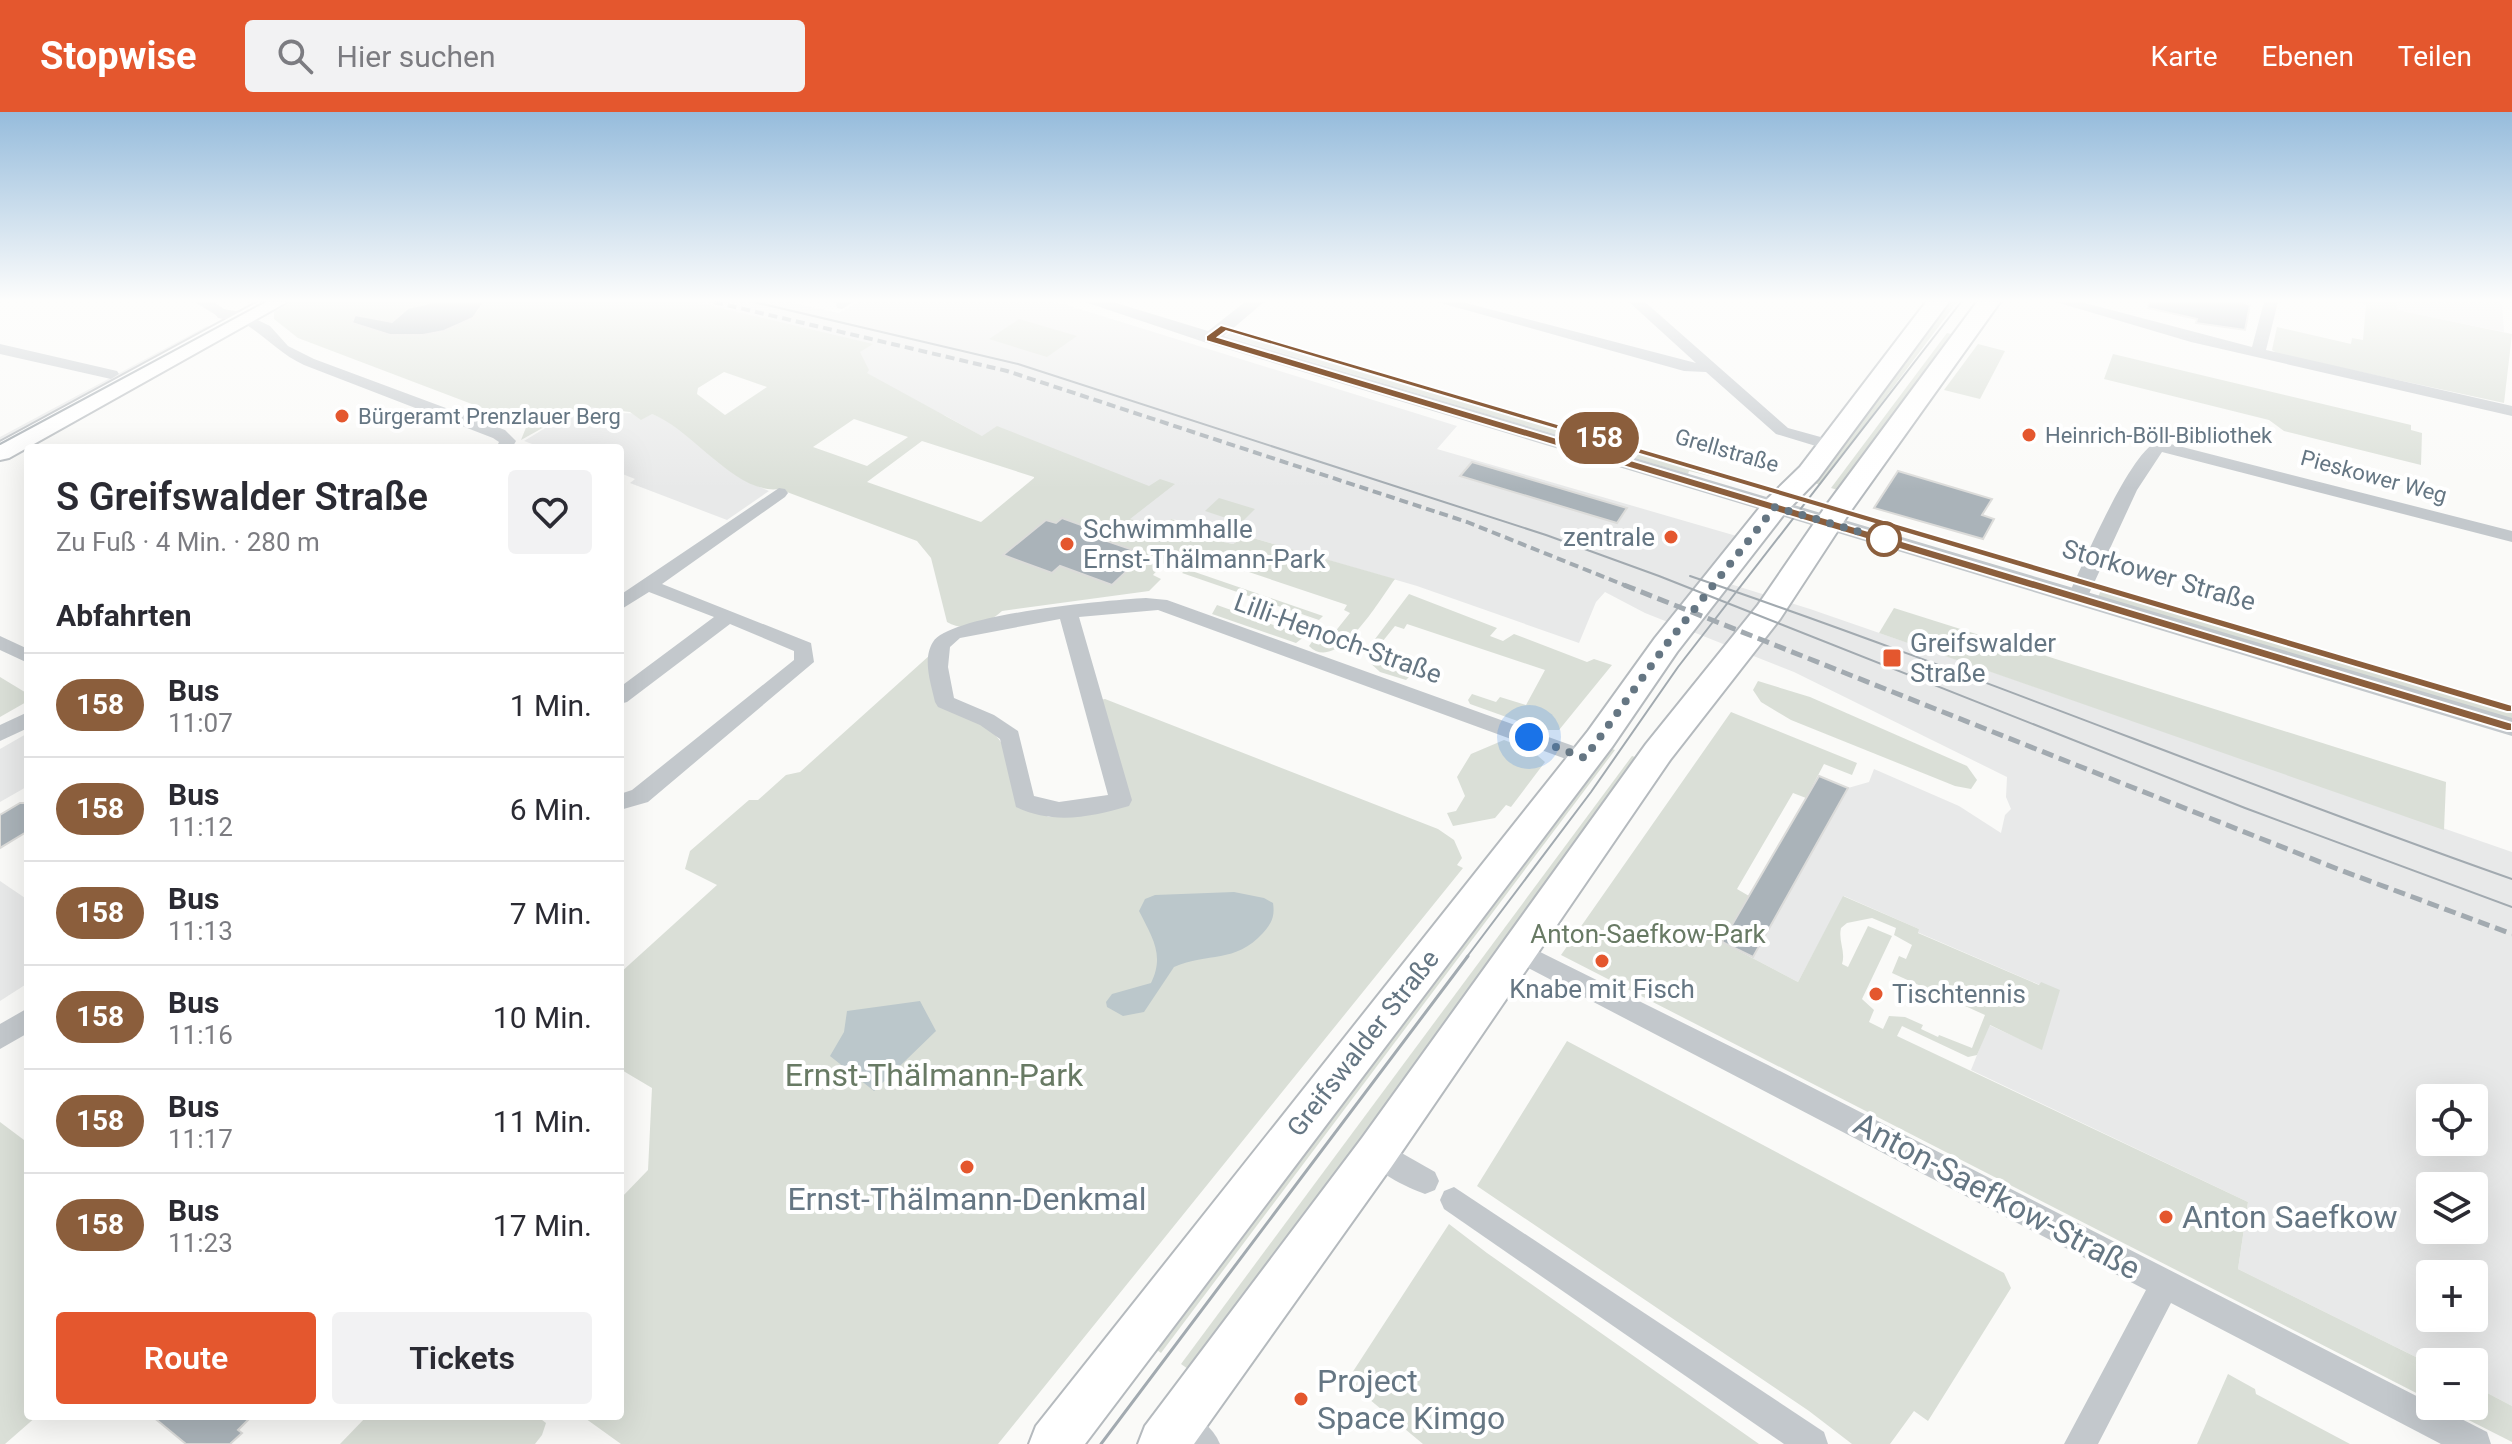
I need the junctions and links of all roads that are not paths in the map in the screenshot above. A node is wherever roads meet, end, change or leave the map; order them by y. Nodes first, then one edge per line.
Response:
1 (67, 364) edge
2 (131, 364) edge
3 (149, 364) edge
4 (315, 364) edge
5 (1323, 364) edge
6 (1675, 364) edge
7 (1705, 364) edge
8 (1891, 364) edge
9 (1944, 364) edge
10 (2303, 364) edge
11 (1708, 367) junction
12 (111, 374) junction
13 (2512, 411) edge
14 (0, 433) edge
15 (506, 444) edge
16 (1829, 445) junction
17 (0, 452) edge
18 (779, 493) dead end
19 (1783, 500) junction
20 (1835, 516) junction
21 (2512, 537) edge
22 (648, 585) junction
23 (2082, 589) junction
24 (624, 601) edge
25 (1068, 613) junction
26 (728, 616) junction
27 (0, 642) edge
28 (24, 655) edge
29 (624, 694) edge
30 (2512, 708) edge
31 (24, 721) edge
32 (2512, 727) edge
33 (0, 734) edge
34 (1585, 758) junction
35 (624, 801) edge
36 (1518, 951) junction
37 (24, 1022) edge
38 (0, 1038) edge
39 (1377, 1152) junction
40 (1425, 1181) dead end
41 (1454, 1200) dead end
42 (2165, 1284) junction
43 (1182, 1437) edge
44 (1054, 1444) edge
45 (1812, 1444) edge
46 (2080, 1444) edge
47 (2475, 1444) edge

1 - 12 street
2 - 12 main road
3 - 17 main road
4 - 15 street
5 - 19 street, Grellstraße
6 - 11 street
7 - 11 street
8 - 16 main road, Greifswalder Straße
9 - 20 main road
10 - 13 street
11 - 16 street
12 - 14 main road
16 - 19 main road, Greifswalder Straße
18 - 22 street
19 - 20 street, Storkower Straße
19 - 34 main road, Greifswalder Straße
20 - 23 street, Storkower Straße
20 - 36 main road
21 - 23 street, Pieskower Weg
22 - 24 street
22 - 26 street
23 - 30 street, Storkower Straße
23 - 32 street, Storkower Straße
25 - 25 street, Lilli-Henoch-Straße
25 - 34 street, Lilli-Henoch-Straße
26 - 29 street
26 - 35 street
27 - 28 street
31 - 33 street
34 - 44 main road, Greifswalder Straße
36 - 39 main road
36 - 42 street, Anton-Saefkow-Straße
37 - 38 street
39 - 40 street
39 - 43 main road
41 - 45 street
42 - 46 street
42 - 47 street, Anton-Saefkow-Straße

